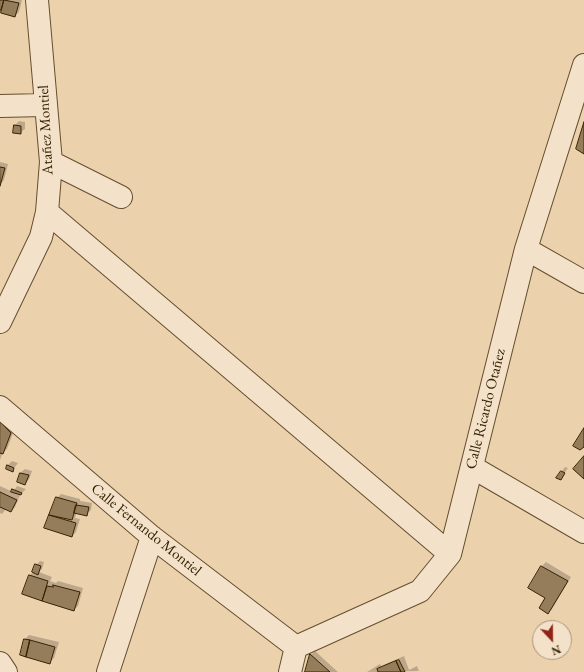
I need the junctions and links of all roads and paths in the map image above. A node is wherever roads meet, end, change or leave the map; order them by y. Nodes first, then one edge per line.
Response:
1 (37, 0) edge
2 (584, 65) edge
3 (45, 105) junction
4 (0, 106) edge
5 (51, 162) junction
6 (121, 198) dead end
7 (47, 212) junction
8 (526, 250) junction
9 (584, 282) edge
10 (5, 298) edge
11 (0, 322) edge
12 (0, 407) edge
13 (472, 468) junction
14 (584, 532) edge
15 (152, 537) junction
16 (450, 554) junction
17 (296, 647) junction
18 (0, 663) edge
19 (6, 672) edge
20 (108, 672) edge
21 (290, 672) edge

1 - 3 street, Atañez Montiel
2 - 8 street, Calle Ricardo Otañez
3 - 4 street
3 - 5 street, Atañez Montiel
5 - 6 street
5 - 7 street, Atañez Montiel
7 - 10 street, Atañez Montiel
7 - 16 street
8 - 9 street
8 - 13 street, Calle Ricardo Otañez
10 - 11 street, Atañez Montiel
12 - 15 street, Calle Fernando Montiel
13 - 14 street
13 - 16 street, Calle Ricardo Otañez
15 - 17 street, Calle Fernando Montiel
15 - 20 street
16 - 17 street, Calle Ricardo Otañez
17 - 21 street
18 - 19 street

